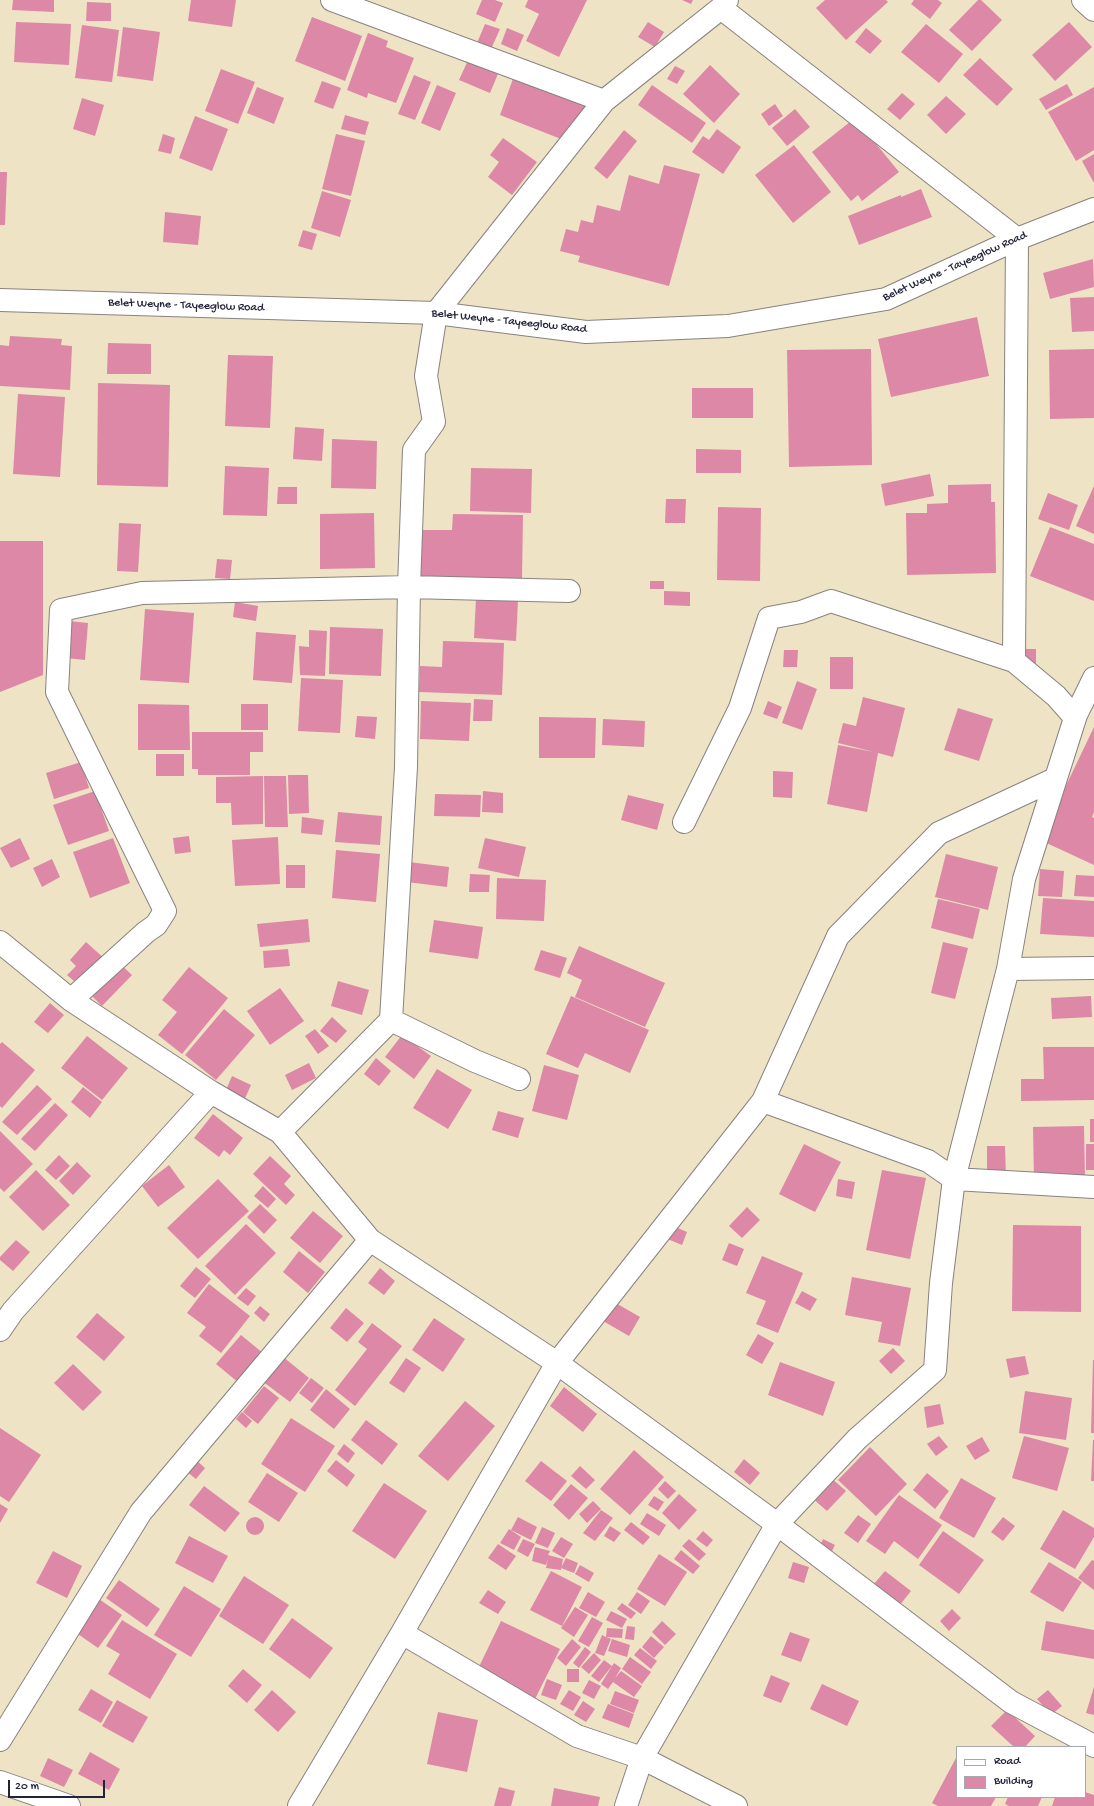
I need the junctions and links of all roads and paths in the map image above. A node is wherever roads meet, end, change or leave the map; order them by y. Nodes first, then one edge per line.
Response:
1 (332, 0) edge
2 (1083, 0) edge
3 (724, 4) edge
4 (1094, 10) edge
5 (604, 101) junction
6 (1094, 210) edge
7 (1017, 239) junction
8 (0, 300) edge
9 (436, 313) junction
10 (409, 587) junction
11 (569, 591) dead end
12 (1014, 662) junction
13 (1094, 678) edge
14 (1076, 715) junction
15 (1054, 779) junction
16 (684, 822) dead end
17 (0, 942) edge
18 (1094, 968) edge
19 (1008, 969) junction
20 (71, 1000) junction
21 (391, 1020) junction
22 (519, 1079) dead end
23 (211, 1092) junction
24 (763, 1101) junction
25 (280, 1132) junction
26 (954, 1179) junction
27 (1094, 1187) edge
28 (370, 1240) junction
29 (6, 1306) edge
30 (0, 1330) edge
31 (557, 1362) junction
32 (778, 1524) junction
33 (402, 1633) junction
34 (0, 1740) edge
35 (1094, 1746) edge
36 (642, 1758) junction
37 (0, 1782) edge
38 (69, 1806) edge
39 (299, 1806) edge
40 (626, 1806) edge
41 (736, 1806) edge

1 - 5 street
2 - 4 street
3 - 5 street
3 - 7 street
5 - 9 street
6 - 7 street, Belet Weyne - Tayeeglow Road
7 - 9 street, Belet Weyne - Tayeeglow Road
7 - 12 street
8 - 9 street, Belet Weyne - Tayeeglow Road
9 - 10 street
10 - 11 street
10 - 20 street
10 - 21 street
12 - 14 street
12 - 16 street
13 - 14 street
14 - 15 street
15 - 19 street
15 - 24 street
17 - 20 street
18 - 19 street
19 - 26 street
20 - 23 street
21 - 22 street
21 - 25 street
23 - 25 street
23 - 29 street
24 - 26 street
24 - 31 street
25 - 28 street
26 - 27 street
26 - 32 street
28 - 31 street
28 - 34 street
29 - 30 street
31 - 32 street
31 - 33 street
32 - 35 street
32 - 36 street
33 - 36 street
33 - 39 street
36 - 40 street
36 - 41 street
37 - 38 street

